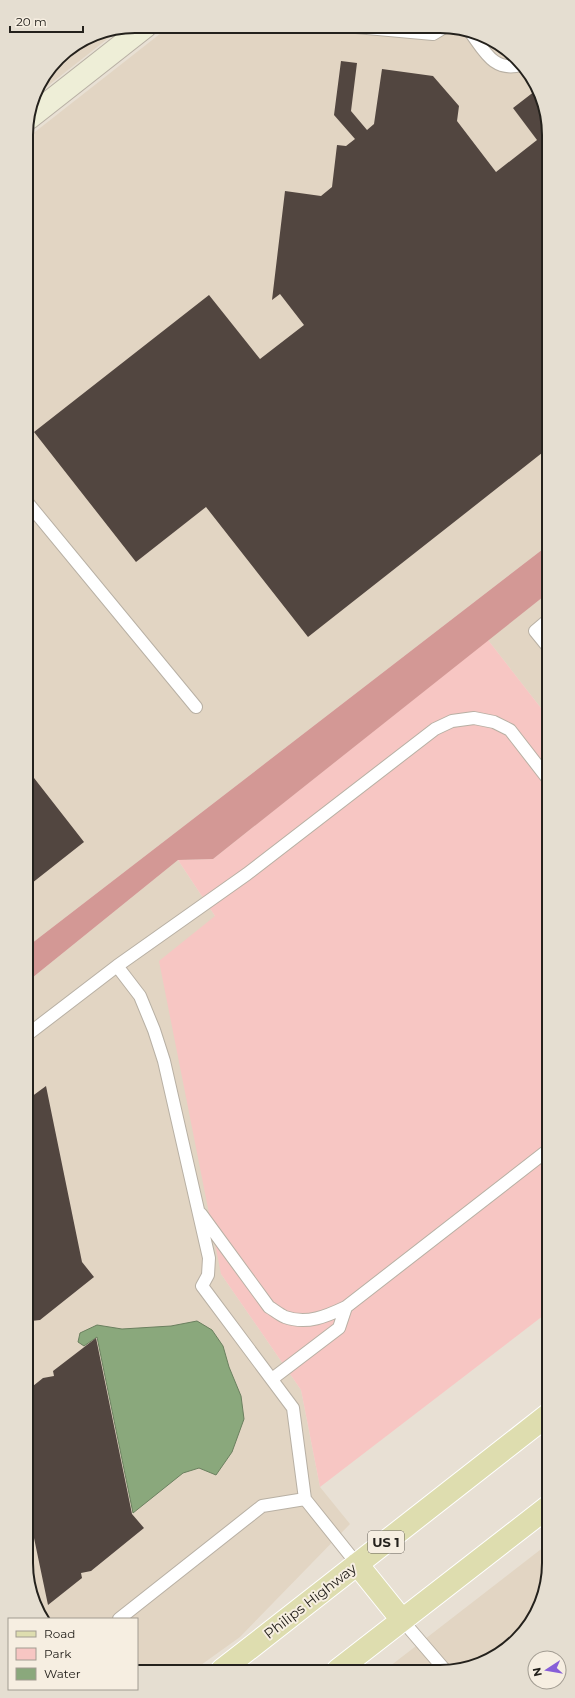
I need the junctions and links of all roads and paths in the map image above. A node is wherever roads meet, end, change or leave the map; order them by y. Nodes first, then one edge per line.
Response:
1 (137, 33) edge
2 (422, 33) edge
3 (435, 33) edge
4 (476, 39) edge
5 (515, 67) edge
6 (35, 113) edge
7 (33, 509) edge
8 (542, 624) edge
9 (542, 640) edge
10 (196, 707) dead end
11 (542, 771) edge
12 (117, 966) junction
13 (33, 1030) edge
14 (542, 1155) edge
15 (198, 1209) junction
16 (346, 1308) junction
17 (272, 1379) junction
18 (542, 1419) edge
19 (305, 1499) junction
20 (542, 1511) edge
21 (357, 1564) junction
22 (120, 1618) edge
23 (402, 1620) junction
24 (228, 1665) edge
25 (344, 1665) edge
26 (441, 1665) edge

1 - 6 street
2 - 3 lane
4 - 5 lane
7 - 10 lane
8 - 9 lane
11 - 12 lane
12 - 13 lane
12 - 15 lane
14 - 16 lane
15 - 16 lane
15 - 17 lane
16 - 17 lane
17 - 19 lane
18 - 21 main road, Philips Highway / US 1
19 - 21 lane
19 - 22 lane
20 - 23 main road
21 - 23 main road
21 - 24 main road, Philips Highway / US 1
23 - 25 main road
23 - 26 lane

